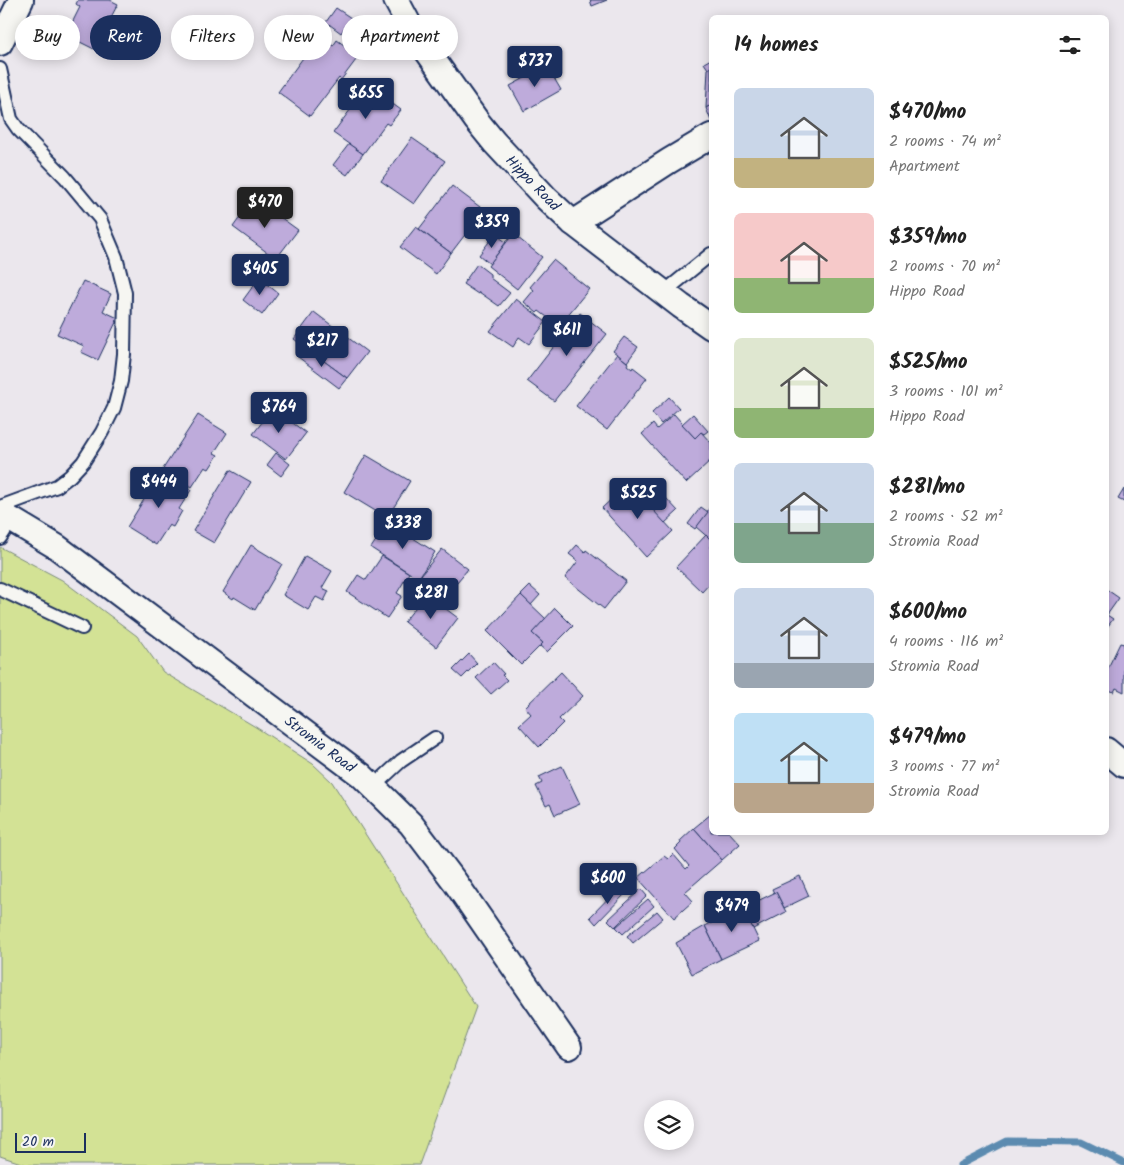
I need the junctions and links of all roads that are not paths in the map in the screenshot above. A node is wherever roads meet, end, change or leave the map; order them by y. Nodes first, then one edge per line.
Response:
1 (22, 0) edge
2 (396, 0) edge
3 (0, 42) edge
4 (0, 69) edge
5 (709, 137) edge
6 (573, 223) junction
7 (709, 256) edge
8 (664, 293) junction
9 (709, 326) edge
10 (3, 520) edge
11 (0, 588) edge
12 (82, 628) dead end
13 (435, 738) dead end
14 (1109, 752) edge
15 (1124, 764) edge
16 (373, 787) junction
17 (569, 1047) dead end

1 - 3 street
2 - 6 street, Hippo Road
4 - 10 lane
5 - 6 street
6 - 8 street, Hippo Road
7 - 8 lane
8 - 9 street, Hippo Road
10 - 16 street, Stromia Road
11 - 12 lane
13 - 16 lane
14 - 15 street
16 - 17 street, Stromia Road

